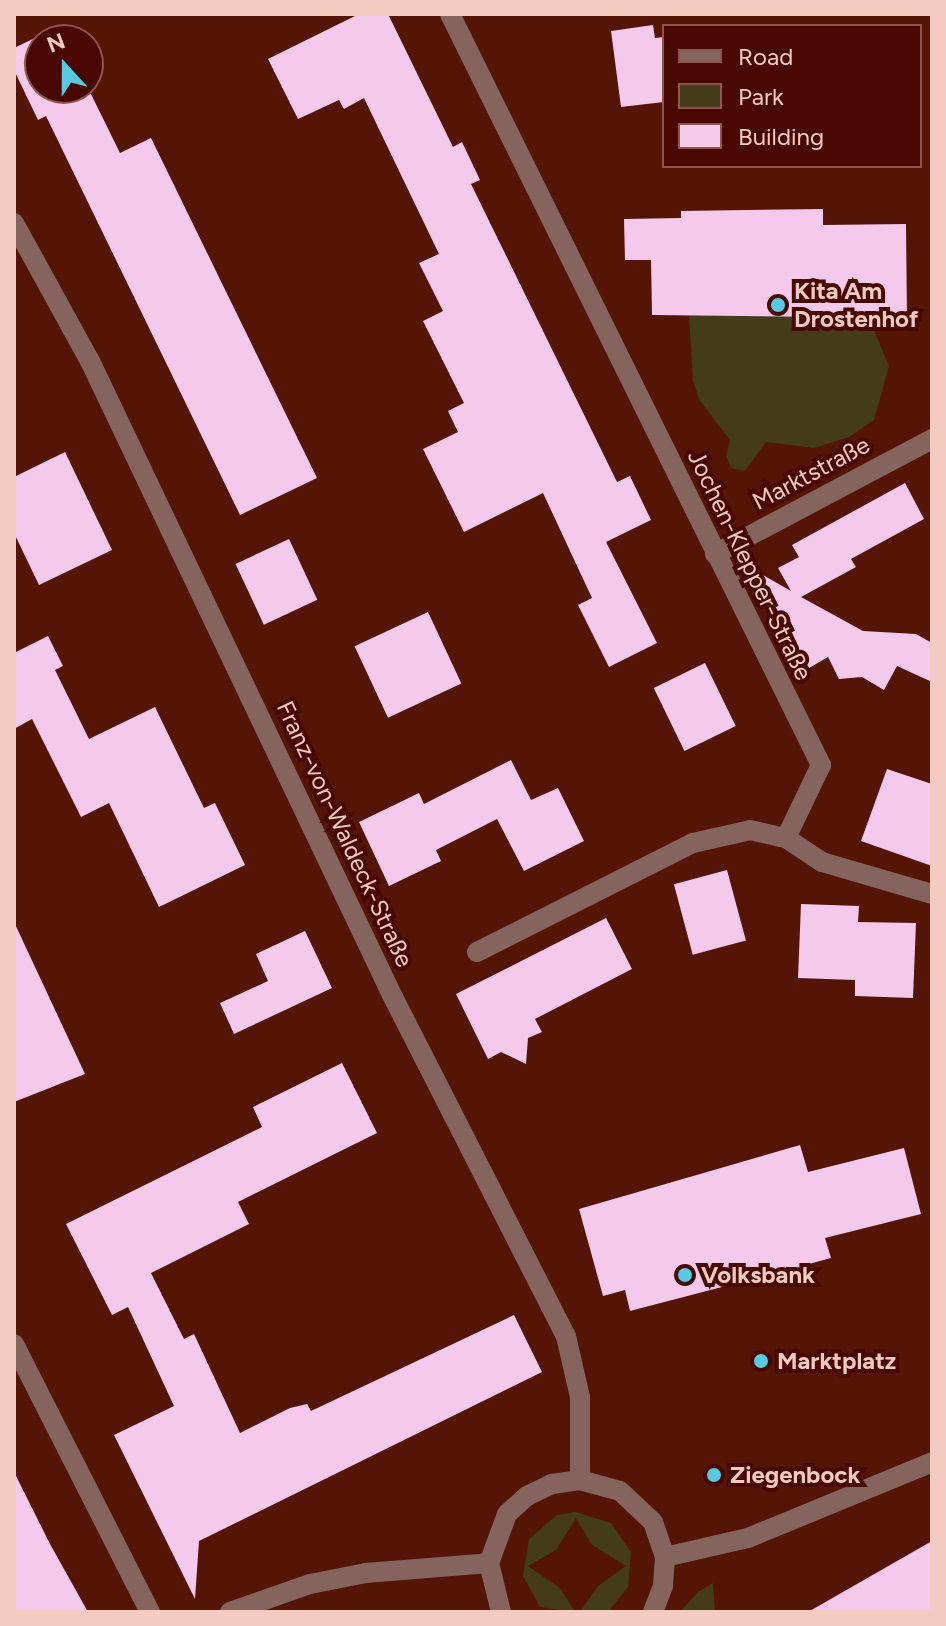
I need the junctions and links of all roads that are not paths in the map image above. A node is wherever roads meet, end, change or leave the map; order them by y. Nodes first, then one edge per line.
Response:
1 (450, 14) edge
2 (14, 223) edge
3 (932, 439) edge
4 (715, 554) junction
5 (786, 838) junction
6 (932, 894) edge
7 (477, 952) dead end
8 (14, 1344) edge
9 (932, 1462) edge
10 (580, 1480) junction
11 (665, 1557) junction
12 (489, 1563) junction
13 (150, 1612) edge
14 (230, 1612) edge
15 (501, 1612) edge
16 (653, 1612) edge

1 - 4 street, Jochen-Klepper-Straße
2 - 10 street, Franz-von-Waldeck-Straße
3 - 4 street, Marktstraße
4 - 5 street, Jochen-Klepper-Straße
5 - 6 street
5 - 7 street
8 - 13 street
9 - 11 street
10 - 11 street
10 - 12 street
11 - 16 street
12 - 14 street
12 - 15 street

